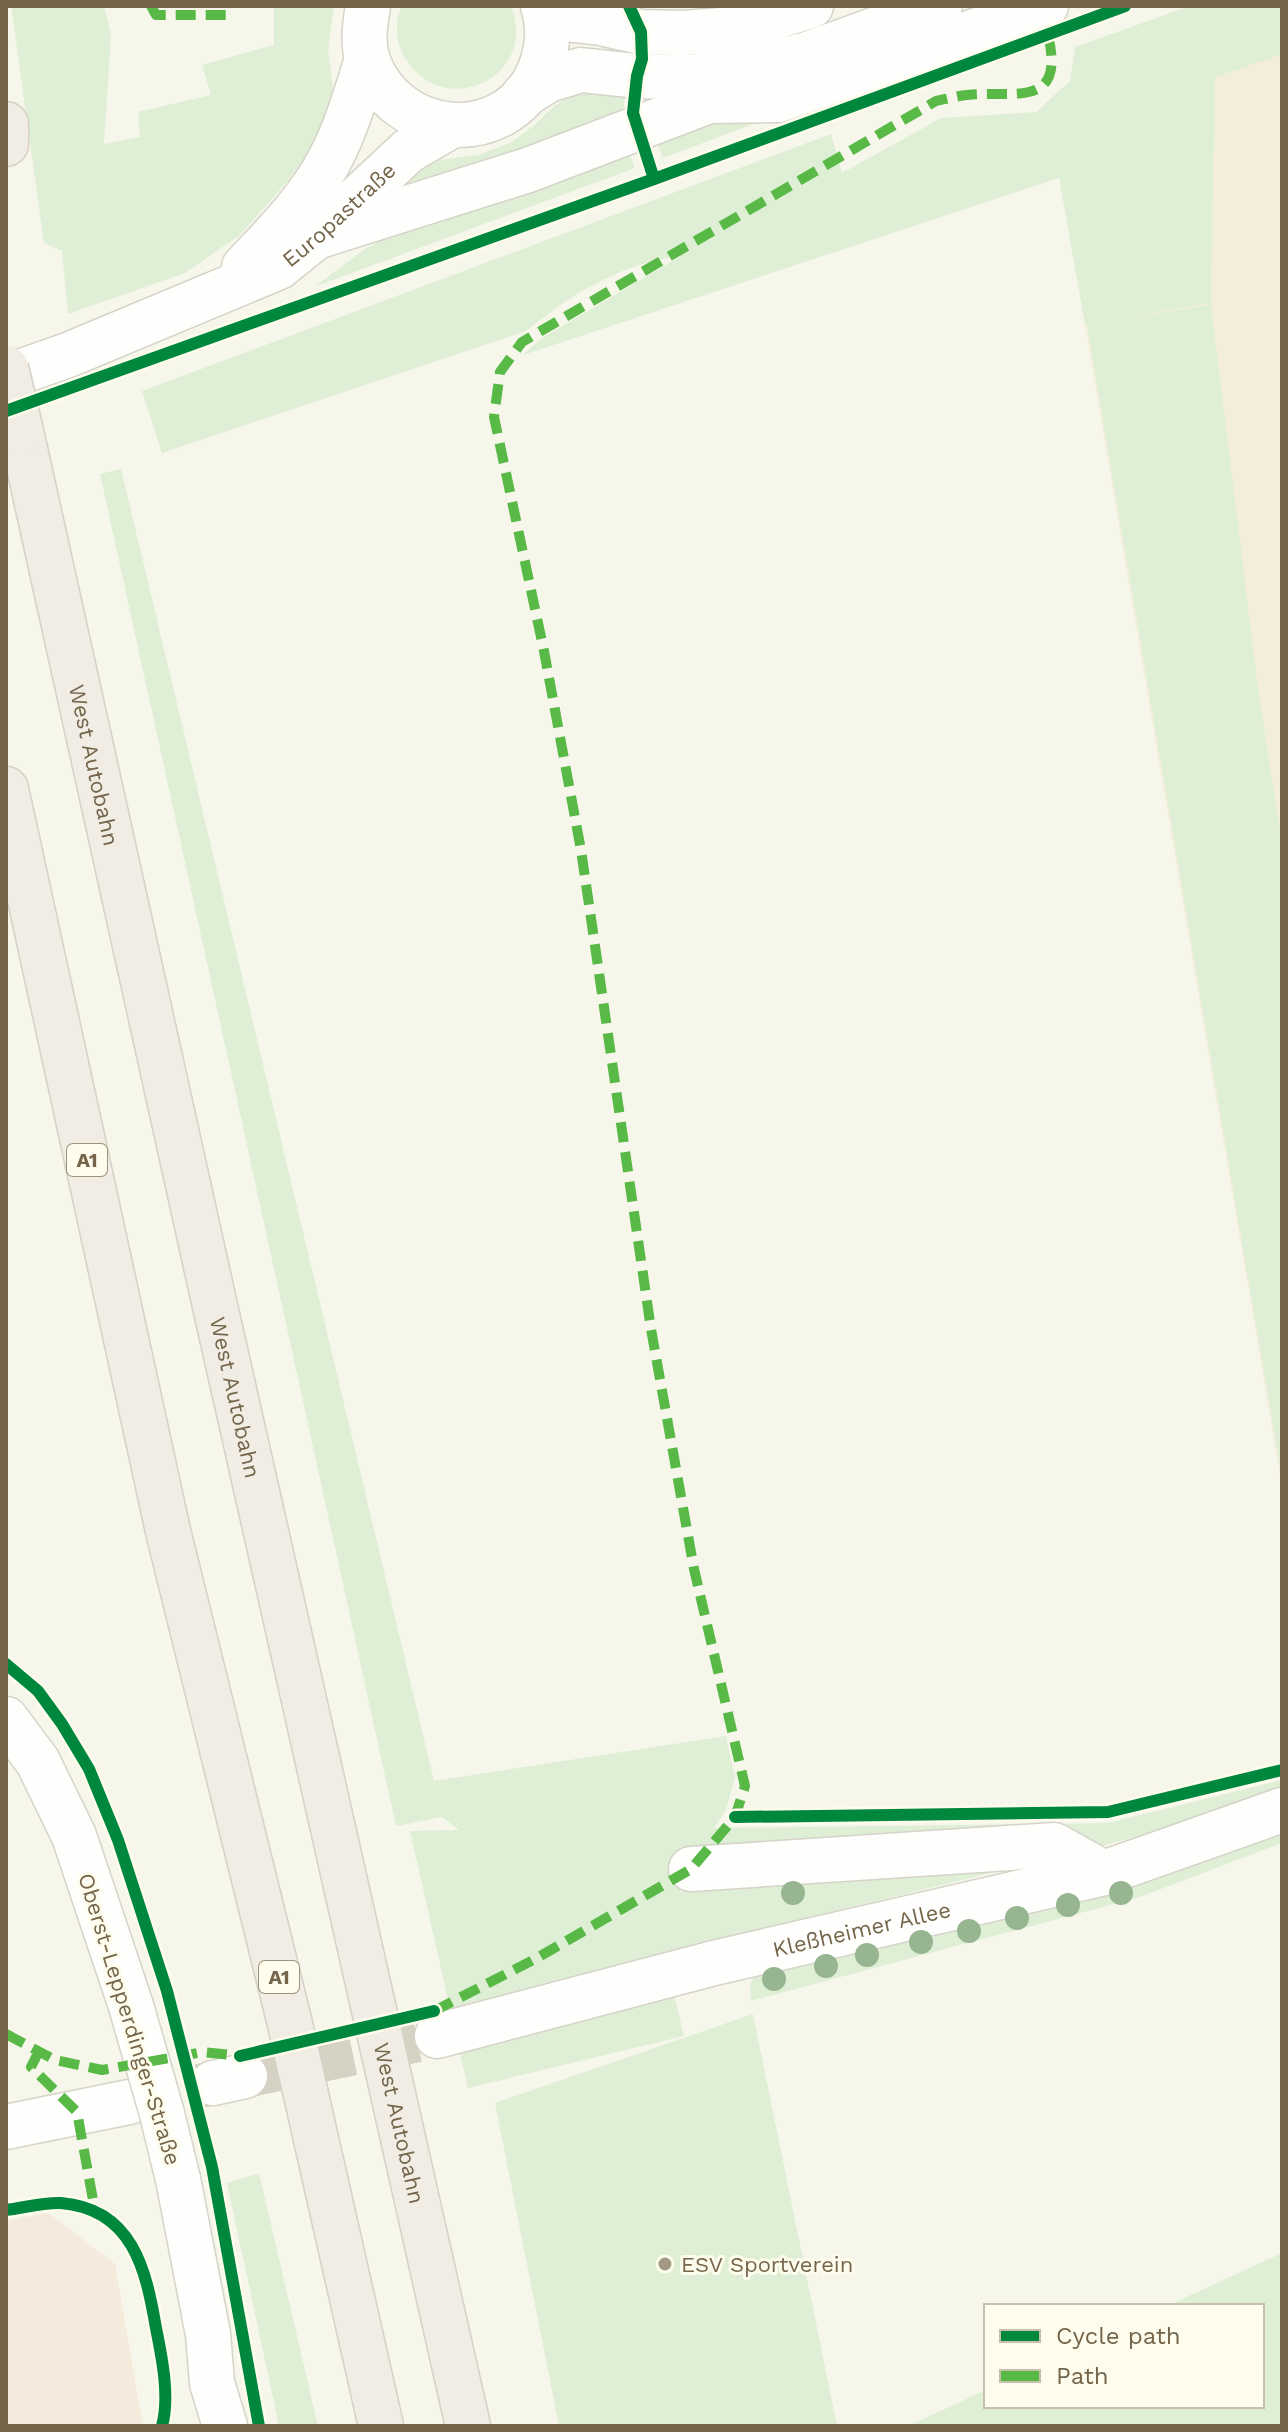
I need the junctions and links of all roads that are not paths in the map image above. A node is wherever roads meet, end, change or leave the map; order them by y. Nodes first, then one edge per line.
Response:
1 (368, 6) edge
2 (721, 6) edge
3 (811, 6) edge
4 (940, 6) edge
5 (1046, 6) edge
6 (544, 11) edge
7 (684, 33) junction
8 (805, 55) junction
9 (367, 59) junction
10 (524, 95) junction
11 (709, 101) junction
12 (6, 124) edge
13 (451, 126) junction
14 (6, 144) edge
15 (316, 237) junction
16 (219, 292) junction
17 (6, 368) edge
18 (6, 377) edge
19 (6, 789) edge
20 (6, 1719) edge
21 (1282, 1810) edge
22 (691, 1869) dead end
23 (1104, 1873) junction
24 (437, 2036) tunnel mouth
25 (129, 2102) tunnel mouth
26 (6, 2127) edge
27 (212, 2383) junction
28 (204, 2426) edge
29 (225, 2426) edge
30 (381, 2426) edge
31 (468, 2426) edge

1 - 9 street, Europastraße
2 - 7 street
3 - 7 street
4 - 8 street
5 - 11 street
6 - 7 street
6 - 10 street, Europastraße
8 - 10 street
8 - 11 street
9 - 13 street, Europastraße
9 - 16 street, Europastraße
10 - 13 street, Europastraße
11 - 15 street
12 - 14 highway
13 - 15 street, Europastraße
15 - 16 street, Europastraße
16 - 18 street, Europastraße
17 - 31 highway, West Autobahn, bridge
19 - 30 highway, A1
20 - 27 street, Oberst-Lepperdinger-Straße, bridge
21 - 23 street, Kleßheimer Allee
22 - 23 street
23 - 24 street, Kleßheimer Allee
25 - 26 street
27 - 28 street, Oberst-Lepperdinger-Straße
27 - 29 street, Oberst-Lepperdinger-Straße

